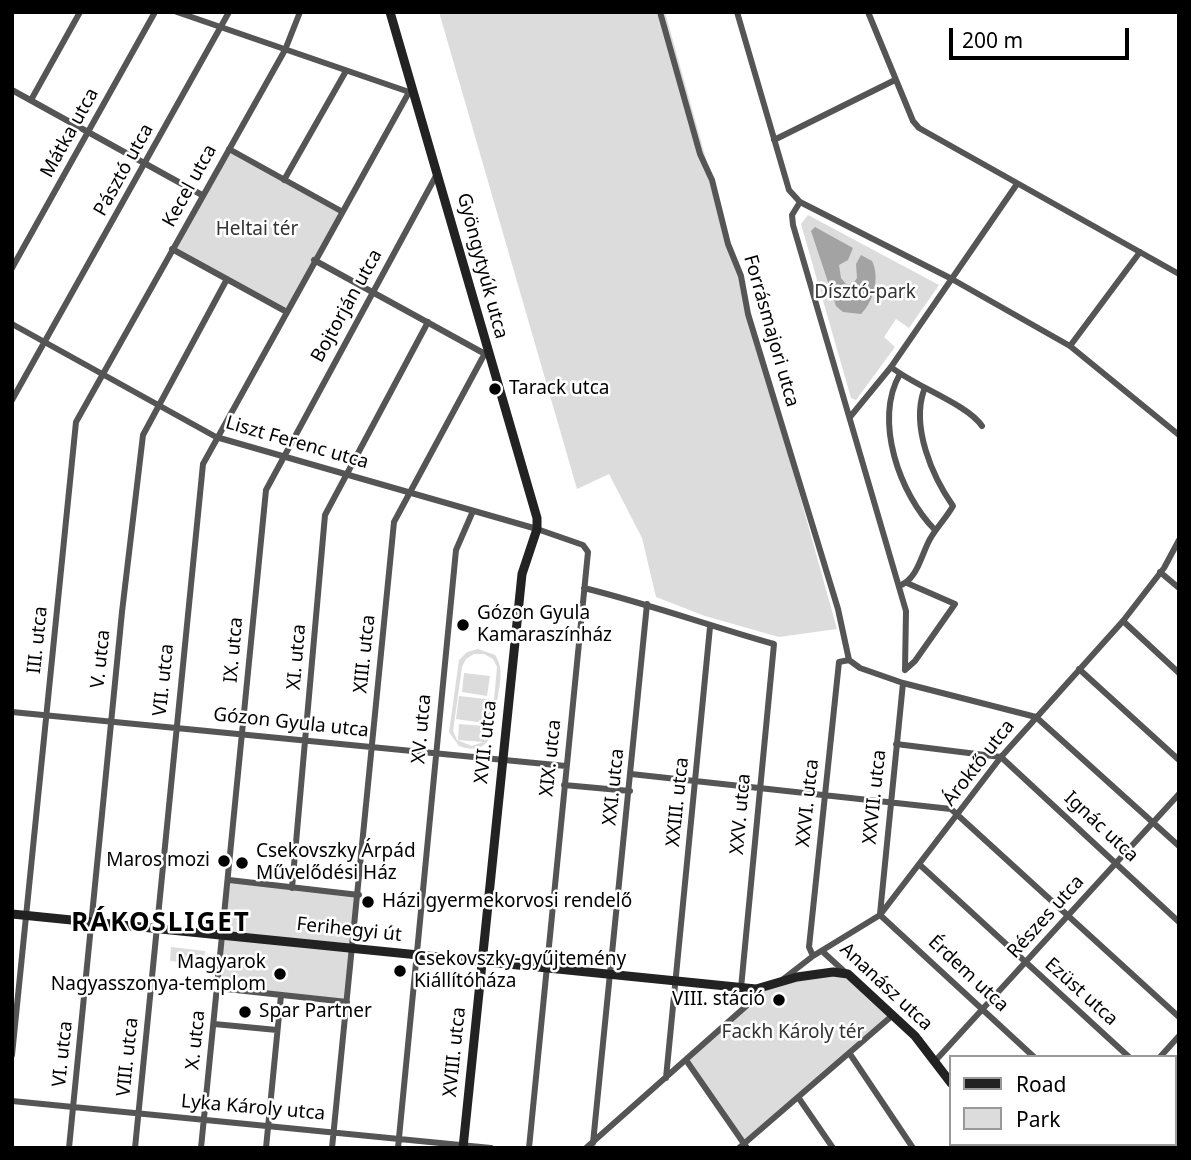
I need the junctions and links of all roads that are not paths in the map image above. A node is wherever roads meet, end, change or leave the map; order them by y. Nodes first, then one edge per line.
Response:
1 (80, 12) edge
2 (155, 12) edge
3 (177, 12) edge
4 (229, 12) edge
5 (300, 12) edge
6 (390, 12) edge
7 (660, 12) edge
8 (737, 12) edge
9 (867, 12) edge
10 (222, 29) junction
11 (285, 50) junction
12 (346, 71) junction
13 (895, 80) junction
14 (12, 90) edge
15 (411, 93) junction
16 (32, 100) junction
17 (88, 133) junction
18 (774, 140) junction
19 (229, 149) junction
20 (145, 165) junction
21 (438, 173) junction
22 (284, 180) junction
23 (1017, 184) junction
24 (202, 195) junction
25 (800, 202) junction
26 (341, 211) junction
27 (172, 249) junction
28 (1140, 252) junction
29 (314, 260) junction
30 (12, 268) edge
31 (1179, 274) edge
32 (950, 278) junction
33 (227, 279) junction
34 (373, 292) junction
35 (285, 311) junction
36 (428, 323) junction
37 (12, 324) edge
38 (45, 342) junction
39 (1070, 346) junction
40 (486, 355) junction
41 (891, 367) junction
42 (102, 373) junction
43 (900, 374) junction
44 (924, 390) junction
45 (12, 400) edge
46 (159, 405) junction
47 (850, 417) junction
48 (982, 426) dead end
49 (1179, 435) edge
50 (216, 437) junction
51 (282, 455) junction
52 (344, 474) junction
53 (409, 492) junction
54 (473, 511) junction
55 (537, 529) junction
56 (935, 530) junction
57 (1179, 540) edge
58 (588, 552) joint
59 (1160, 572) junction
60 (907, 583) junction
61 (899, 586) junction
62 (584, 588) junction
63 (1179, 588) edge
64 (648, 604) junction
65 (1123, 621) junction
66 (710, 626) junction
67 (849, 660) junction
68 (1079, 669) junction
69 (1179, 673) edge
70 (903, 683) junction
71 (12, 712) edge
72 (47, 715) junction
73 (1036, 716) junction
74 (111, 722) junction
75 (176, 728) junction
76 (242, 735) junction
77 (306, 741) junction
78 (896, 744) junction
79 (371, 747) junction
80 (436, 754) junction
81 (1001, 757) junction
82 (502, 760) junction
83 (1179, 760) edge
84 (566, 766) junction
85 (631, 774) junction
86 (696, 781) junction
87 (564, 785) junction
88 (759, 786) junction
89 (629, 791) junction
90 (825, 794) junction
91 (1179, 794) edge
92 (890, 802) junction
93 (958, 815) junction
94 (1154, 823) junction
95 (1179, 846) edge
96 (1116, 863) junction
97 (920, 865) junction
98 (229, 880) junction
99 (292, 888) junction
100 (359, 895) junction
101 (12, 914) edge
102 (28, 915) junction
103 (880, 915) junction
104 (1068, 916) junction
105 (93, 922) junction
106 (1179, 922) edge
107 (157, 928) junction
108 (223, 935) junction
109 (352, 948) junction
110 (822, 951) junction
111 (416, 954) junction
112 (813, 956) junction
113 (482, 961) junction
114 (1026, 963) junction
115 (547, 967) junction
116 (612, 974) junction
117 (848, 974) junction
118 (676, 981) junction
119 (780, 981) junction
120 (217, 988) junction
121 (741, 988) junction
122 (756, 989) junction
123 (281, 995) junction
124 (347, 1002) junction
125 (983, 1010) junction
126 (893, 1015) junction
127 (1179, 1017) edge
128 (214, 1024) junction
129 (277, 1030) junction
130 (1179, 1036) edge
131 (850, 1054) junction
132 (12, 1055) edge
133 (1032, 1055) edge
134 (1127, 1055) edge
135 (1162, 1055) edge
136 (686, 1060) junction
137 (936, 1060) junction
138 (666, 1078) junction
139 (950, 1081) edge
140 (798, 1097) junction
141 (12, 1101) edge
142 (72, 1107) junction
143 (138, 1114) junction
144 (204, 1118) junction
145 (268, 1124) junction
146 (334, 1131) junction
147 (398, 1138) junction
148 (593, 1143) junction
149 (463, 1146) edge
150 (743, 1147) edge
151 (69, 1148) edge
152 (135, 1148) edge
153 (201, 1148) edge
154 (266, 1148) edge
155 (332, 1148) edge
156 (398, 1148) edge
157 (491, 1148) edge
158 (529, 1148) edge
159 (586, 1148) edge
160 (832, 1148) edge
161 (913, 1148) edge

1 - 16 street
2 - 17 street, Mátka utca
3 - 10 street
4 - 10 street, Pásztó utca
5 - 11 street, Kecel utca
6 - 15 street, Gyöngytyúk utca
7 - 67 street, Forrásmajori utca
8 - 18 street
9 - 13 street
10 - 11 street
10 - 20 street, Pásztó utca
11 - 12 street
11 - 19 street, Kecel utca
12 - 15 street
12 - 22 street
13 - 18 street
13 - 23 street
14 - 16 street
15 - 21 street, Gyöngytyúk utca
15 - 26 street, VII. utca
16 - 17 street
17 - 20 street
17 - 30 street, Mátka utca
18 - 25 street
19 - 22 street
19 - 24 street, Kecel utca
20 - 24 street
20 - 38 street, Pásztó utca
21 - 34 street, Bojtorján utca
21 - 40 street, Gyöngytyúk utca
22 - 26 street
23 - 28 street
23 - 32 street
24 - 27 street, Kecel utca
25 - 32 street
25 - 47 street
26 - 29 street, VII. utca
27 - 33 street
27 - 42 street, Kecel utca
28 - 31 street
28 - 39 street
29 - 34 street
29 - 35 street, VII. utca
32 - 39 street
32 - 41 street
33 - 35 street
33 - 46 street, V. utca
34 - 36 street
34 - 51 street, Bojtorján utca
35 - 50 street, VII. utca
36 - 40 street
36 - 52 street, XI. utca
37 - 38 street, Liszt Ferenc utca
38 - 42 street, Liszt Ferenc utca
38 - 45 street, Pásztó utca
39 - 49 street
40 - 53 street
40 - 55 street, Gyöngytyúk utca
41 - 43 street
41 - 47 street
42 - 46 street, Liszt Ferenc utca
42 - 72 street, III. utca
43 - 44 street
43 - 56 street
44 - 48 street
44 - 56 street
46 - 50 street, Liszt Ferenc utca
46 - 74 street, V. utca
47 - 61 street
50 - 51 street, Liszt Ferenc utca
50 - 75 street, VII. utca
51 - 52 street, Liszt Ferenc utca
51 - 76 street, IX. utca
52 - 53 street, Liszt Ferenc utca
52 - 77 street, XI. utca
53 - 54 street, Liszt Ferenc utca
53 - 79 street, XIII. utca
54 - 55 street, Liszt Ferenc utca
54 - 80 street, XV. utca
55 - 58 street, Liszt Ferenc utca
55 - 82 street, XVII. utca
56 - 60 street
57 - 59 street, Ároktő utca
58 - 62 street, XIX. utca
59 - 63 street
59 - 65 street, Ároktő utca
60 - 61 street
60 - 61 street
62 - 64 street
62 - 84 street, XIX. utca
64 - 66 street
64 - 85 street, XXI. utca
65 - 68 street, Ároktő utca
65 - 69 street
66 - 86 street, XXIII. utca
66 - 88 street, XXV. utca
67 - 70 street
67 - 90 street, XXVI. utca
68 - 73 street, Ároktő utca
68 - 83 street
70 - 73 street
70 - 78 street, XXVII. utca
71 - 72 street, Gózon Gyula utca
72 - 74 street, Gózon Gyula utca
72 - 102 street, III. utca
73 - 81 street, Ároktő utca
73 - 94 street
74 - 75 street, Gózon Gyula utca
74 - 105 street, V. utca
75 - 76 street, Gózon Gyula utca
75 - 107 street, VII. utca
76 - 77 street, Gózon Gyula utca
76 - 98 street, IX. utca
77 - 79 street, Gózon Gyula utca
77 - 99 street, XI. utca
78 - 81 street
78 - 92 street, XXVII. utca
79 - 80 street, Gózon Gyula utca
79 - 100 street, XIII. utca
80 - 82 street, Gózon Gyula utca
80 - 111 street, XV. utca
81 - 93 street, Ároktő utca
81 - 96 street, Ignác utca
82 - 84 street, Gózon Gyula utca
82 - 113 street, XVII. utca
84 - 87 street, XIX. utca
85 - 86 street
85 - 89 street, XXI. utca
86 - 88 street
86 - 118 street, XXIII. utca
87 - 89 street
87 - 115 street, XIX. utca
88 - 90 street
88 - 121 street, XXV. utca
89 - 116 street, XXI. utca
90 - 92 street
90 - 112 street, XXVI. utca
91 - 94 street, Részes utca
92 - 93 street
92 - 103 street, XXVII. utca
93 - 97 street, Ároktő utca
93 - 104 street
94 - 95 street
94 - 96 street, Részes utca
96 - 104 street, Részes utca
96 - 106 street, Ignác utca
97 - 103 street, Ároktő utca
97 - 114 street, Ezüst utca
98 - 99 street
98 - 108 street, IX. utca
99 - 100 street
100 - 109 street, XIII. utca
101 - 102 street, Ferihegyi út
102 - 105 street, Ferihegyi út
102 - 132 street, III. utca
103 - 110 street, Ároktő utca
103 - 125 street, Érdem utca
104 - 114 street, Részes utca
104 - 127 street
105 - 107 street, Ferihegyi út
105 - 142 street, VI. utca
107 - 108 street, Ferihegyi út
107 - 143 street, VIII. utca
108 - 109 street, Ferihegyi út
108 - 120 street, X. utca
109 - 111 street, Ferihegyi út
109 - 124 street, XIII. utca
110 - 112 street, Ároktő utca
110 - 117 street, Ananász utca
111 - 113 street, Ferihegyi út
111 - 147 street, XV. utca
112 - 119 street, Ároktő utca
113 - 115 street, Ferihegyi út
113 - 149 street, XVIII. utca
114 - 125 street, Részes utca
114 - 134 street, Ezüst utca
115 - 116 street, Ferihegyi út
115 - 158 street, XIX. utca
116 - 118 street, Ferihegyi út
116 - 148 street, XXI. utca
117 - 119 street, Ferihegyi út
117 - 126 street, Ananász utca
118 - 121 street, Ferihegyi út
118 - 138 street, XXIII. utca
119 - 122 street, Ferihegyi út
120 - 123 street
120 - 128 street, X. utca
121 - 122 street, Ferihegyi út
122 - 136 street
123 - 124 street
123 - 129 street
124 - 146 street, XIII. utca
125 - 133 street, Érdem utca
125 - 137 street, Részes utca
126 - 131 street
126 - 137 street, Ananász utca
128 - 129 street
128 - 144 street, X. utca
129 - 145 street
130 - 135 street
131 - 140 street
131 - 161 street
136 - 138 street
136 - 150 street
137 - 139 street, Ananász utca
138 - 148 street
140 - 150 street
140 - 160 street
141 - 142 street, Lyka Károly utca
142 - 143 street, Lyka Károly utca
142 - 151 street, VI. utca
143 - 144 street, Lyka Károly utca
143 - 152 street, VIII. utca
144 - 145 street, Lyka Károly utca
144 - 153 street, X. utca
145 - 146 street, Lyka Károly utca
145 - 154 street
146 - 147 street, Lyka Károly utca
146 - 155 street, XIII. utca
147 - 149 street, Lyka Károly utca
147 - 156 street, XV. utca
148 - 159 street
149 - 157 street, Lyka Károly utca

